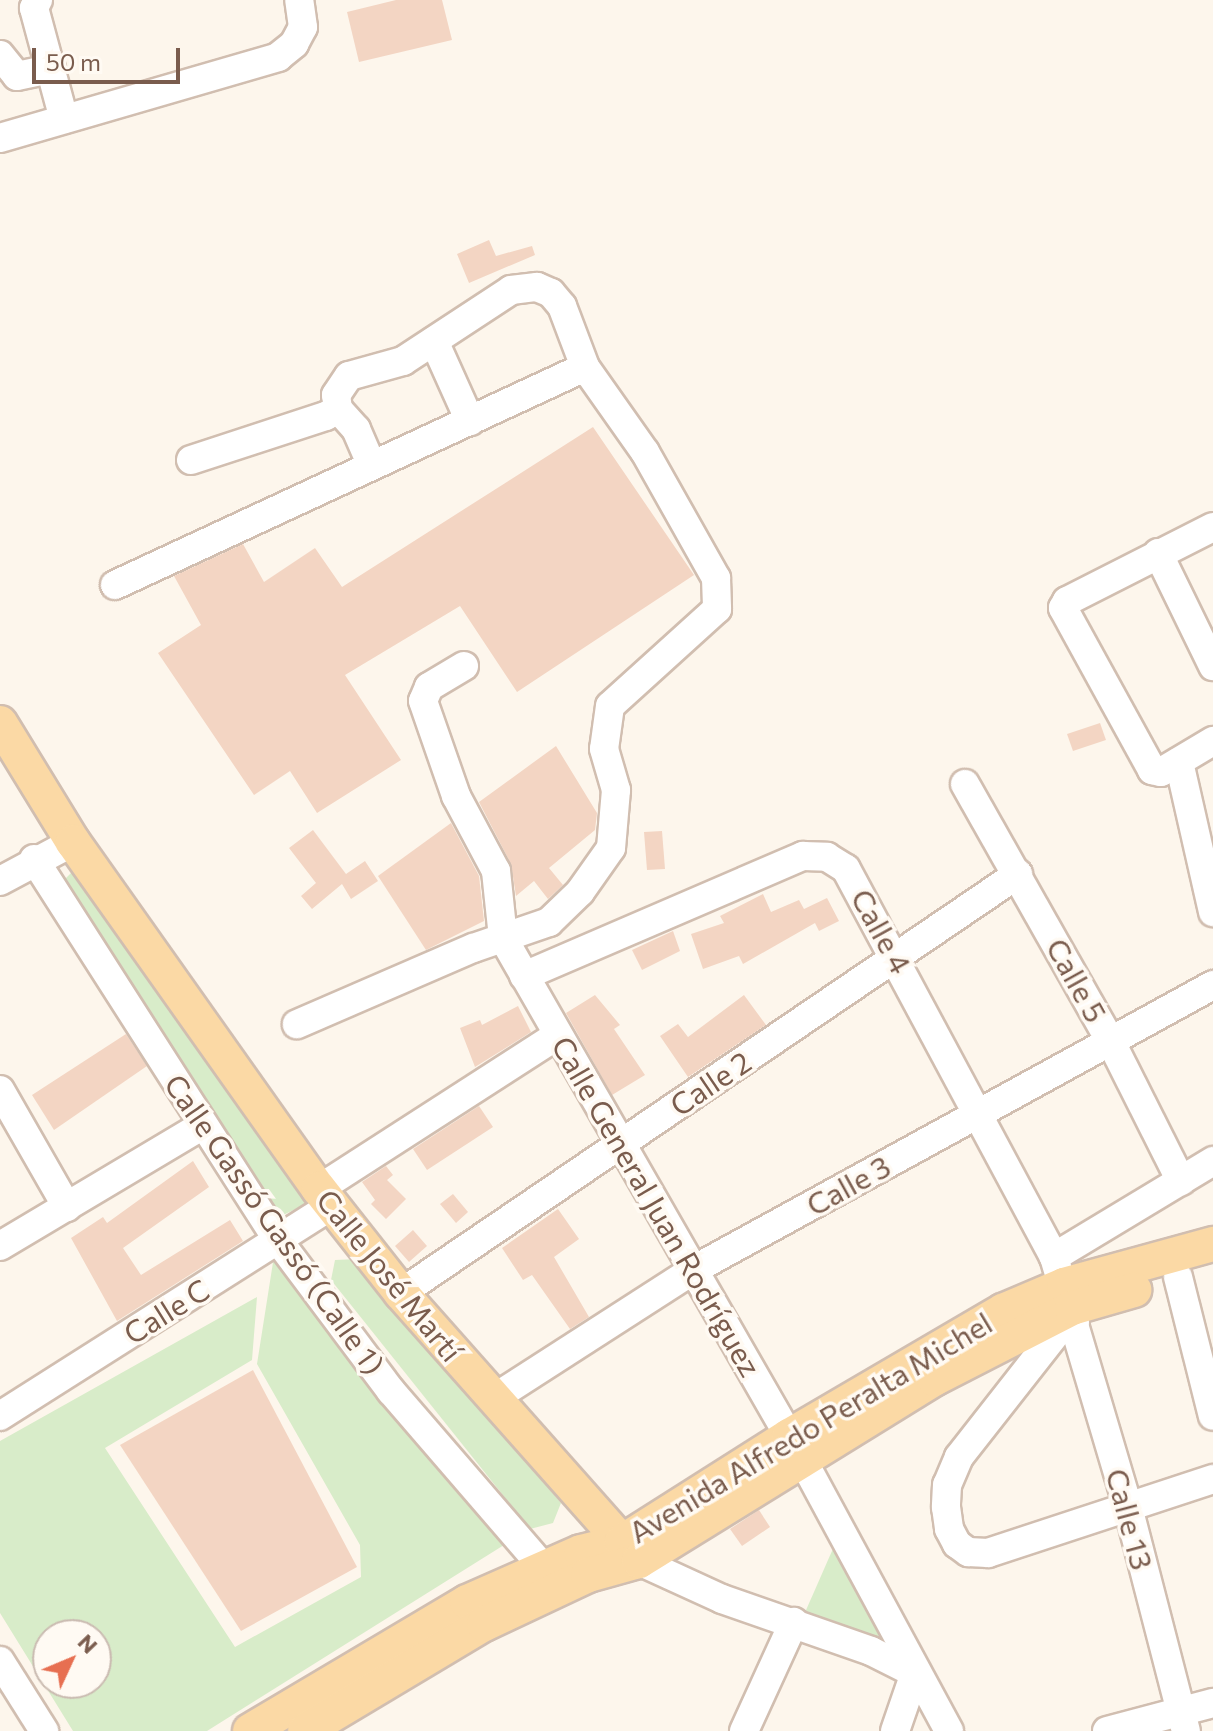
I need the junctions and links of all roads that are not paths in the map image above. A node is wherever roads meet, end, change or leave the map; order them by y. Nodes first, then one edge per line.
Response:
1 (38, 0) edge
2 (299, 0) edge
3 (0, 55) edge
4 (51, 69) junction
5 (64, 119) junction
6 (0, 138) edge
7 (434, 341) junction
8 (585, 367) junction
9 (338, 409) junction
10 (470, 421) junction
11 (191, 460) dead end
12 (372, 466) junction
13 (1213, 527) edge
14 (1158, 553) junction
15 (115, 585) dead end
16 (464, 666) dead end
17 (1213, 666) edge
18 (1, 728) edge
19 (1213, 741) edge
20 (1170, 767) junction
21 (965, 784) dead end
22 (73, 842) junction
23 (34, 859) junction
24 (1018, 874) junction
25 (0, 881) edge
26 (1213, 912) edge
27 (503, 938) junction
28 (897, 956) junction
29 (524, 976) junction
30 (1213, 985) edge
31 (297, 1024) dead end
32 (558, 1035) junction
33 (1110, 1040) junction
34 (0, 1090) edge
35 (977, 1114) junction
36 (203, 1125) junction
37 (620, 1144) junction
38 (1213, 1161) edge
39 (1181, 1181) junction
40 (326, 1197) junction
41 (67, 1207) junction
42 (278, 1240) junction
43 (1213, 1244) edge
44 (0, 1246) edge
45 (1213, 1267) edge
46 (695, 1269) junction
47 (1178, 1277) junction
48 (401, 1293) junction
49 (1066, 1293) junction
50 (493, 1399) junction
51 (0, 1416) edge
52 (1213, 1416) edge
53 (796, 1447) junction
54 (1213, 1479) edge
55 (1128, 1507) junction
56 (630, 1551) junction
57 (544, 1568) junction
58 (794, 1622) junction
59 (0, 1661) edge
60 (915, 1673) junction
61 (1213, 1703) edge
62 (1184, 1721) edge
63 (44, 1731) edge
64 (250, 1731) edge
65 (305, 1731) edge
66 (744, 1731) edge
67 (895, 1731) edge
68 (949, 1731) edge
69 (1107, 1731) edge

1 - 4 street
2 - 5 street
3 - 4 street
4 - 5 street
5 - 6 street
7 - 8 street
7 - 9 street
7 - 10 street
8 - 10 street
8 - 27 street
9 - 11 street
9 - 12 street
10 - 12 street
12 - 15 street
13 - 14 street
14 - 17 street
14 - 20 street
16 - 27 street
18 - 22 main road, Calle José Martí
19 - 20 street
20 - 26 street
21 - 24 street, Calle 5
22 - 23 street
22 - 40 main road, Calle José Martí
23 - 25 street
23 - 36 street, Calle Gassó Gassó (Calle 1)
24 - 28 street, Calle 2
24 - 33 street, Calle 5
27 - 29 street, Calle General Juan Rodríguez
27 - 31 street
28 - 29 street, Calle 4
28 - 35 street, Calle 4
28 - 37 street, Calle 2
29 - 32 street, Calle General Juan Rodríguez
30 - 33 street, Calle 3
32 - 37 street, Calle General Juan Rodríguez
32 - 40 street, Calle C
33 - 35 street, Calle 3
33 - 39 street, Calle 5
34 - 41 street
35 - 46 street, Calle 3
35 - 49 street, Calle 4
36 - 41 street
36 - 42 street, Calle Gassó Gassó (Calle 1)
37 - 46 street, Calle General Juan Rodríguez
37 - 48 street, Calle 2
38 - 39 street
39 - 49 street
40 - 42 street, Calle C
40 - 48 main road, Calle José Martí
41 - 44 street
42 - 51 street, Calle C
42 - 57 street, Calle Gassó Gassó (Calle 1)
43 - 49 main road, Avenida Alfredo Peralta Michel
45 - 47 main road, Avenida Alfredo Peralta Michel
46 - 50 street, Calle 3
46 - 53 street, Calle General Juan Rodríguez
47 - 49 main road, Avenida Alfredo Peralta Michel
47 - 52 street
48 - 50 main road, Calle José Martí
49 - 53 main road, Avenida Alfredo Peralta Michel
49 - 55 street, Calle 13
49 - 55 street
50 - 56 main road, Calle José Martí
53 - 56 main road, Avenida Alfredo Peralta Michel
53 - 60 street, Calle General Juan Rodríguez
54 - 55 street
55 - 62 street, Calle 13
56 - 57 main road, Avenida Alfredo Peralta Michel
56 - 58 street, Calle José Martí
56 - 65 main road, Avenida Alfredo Peralta Michel
57 - 64 main road, Avenida Alfredo Peralta Michel
58 - 60 street, Calle José Martí
58 - 66 street
59 - 63 street
60 - 67 street
60 - 68 street, Calle General Juan Rodríguez
61 - 62 street
62 - 69 street

